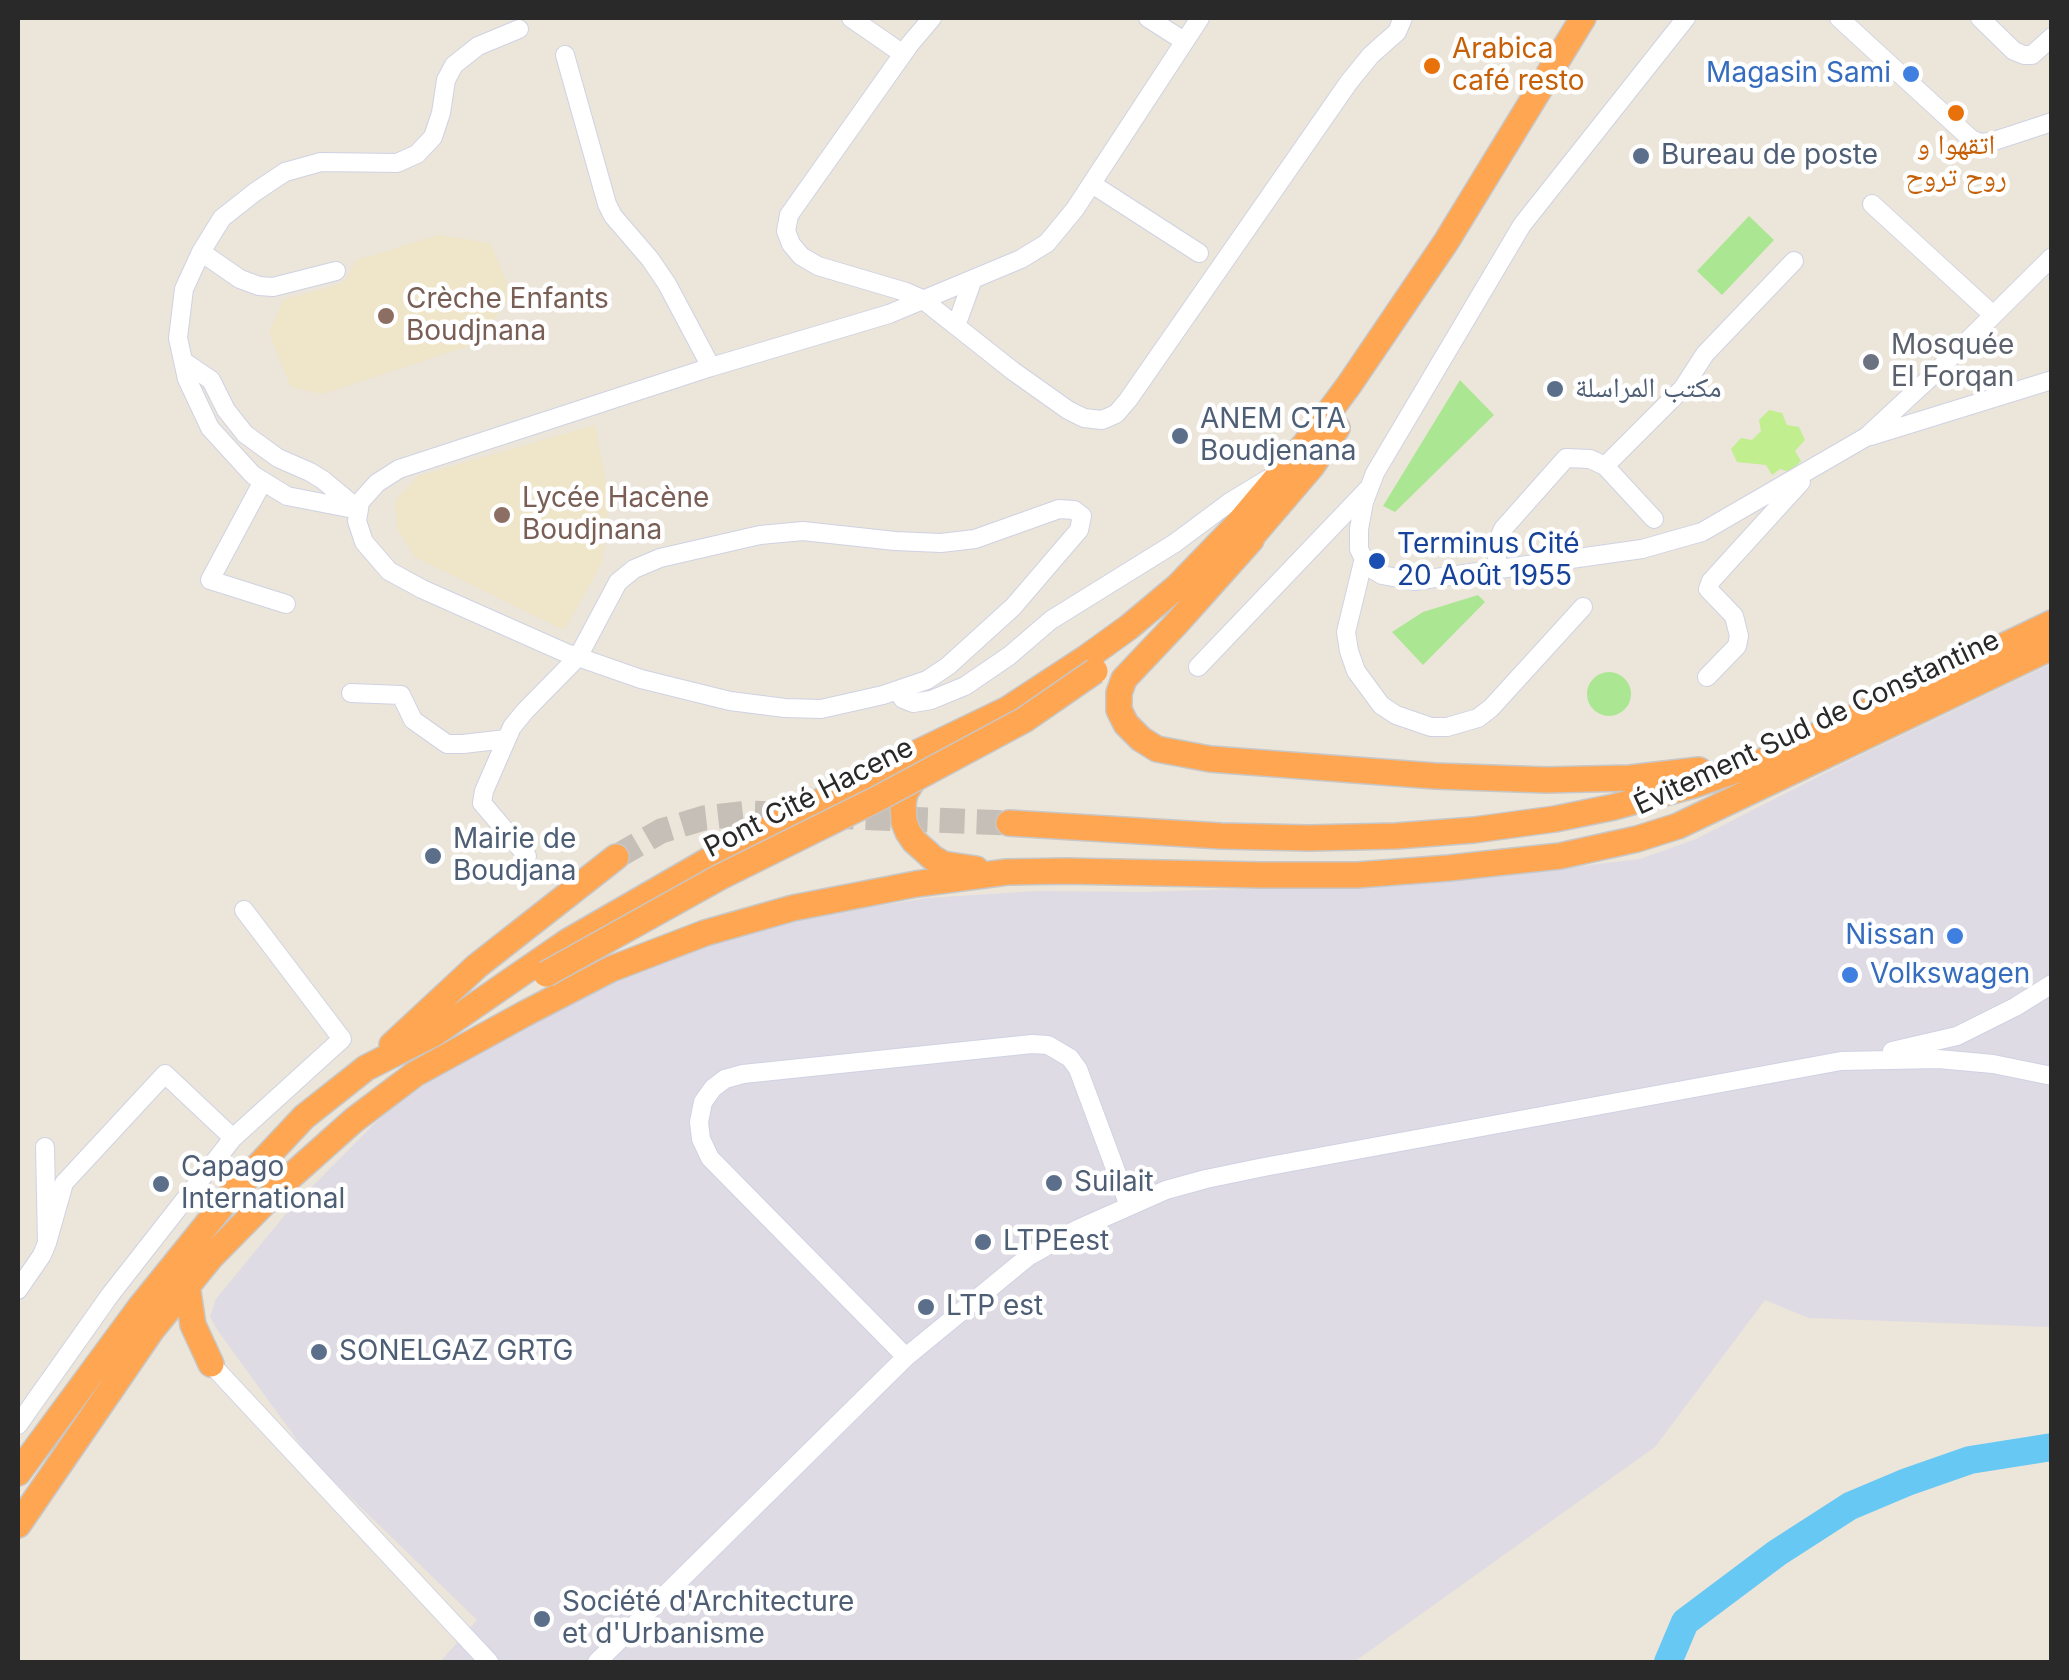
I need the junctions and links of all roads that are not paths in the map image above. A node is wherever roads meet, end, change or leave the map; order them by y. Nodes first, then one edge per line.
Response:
1 (850, 18) edge
2 (932, 18) edge
3 (1148, 18) edge
4 (1200, 18) edge
5 (1403, 18) edge
6 (1583, 18) edge
7 (1596, 18) edge
8 (1686, 18) edge
9 (1839, 18) edge
10 (1980, 18) edge
11 (519, 29) dead end
12 (2052, 37) edge
13 (1184, 41) junction
14 (903, 54) junction
15 (565, 55) dead end
16 (2052, 122) edge
17 (1092, 184) junction
18 (1872, 204) dead end
19 (1233, 250) junction
20 (200, 252) junction
21 (1199, 253) junction
22 (2052, 257) edge
23 (1794, 261) dead end
24 (336, 271) dead end
25 (973, 279) junction
26 (1206, 289) junction
27 (922, 300) junction
28 (1993, 316) junction
29 (956, 326) junction
30 (183, 361) junction
31 (711, 368) junction
32 (2052, 380) edge
33 (1866, 438) junction
34 (1817, 464) junction
35 (1605, 466) junction
36 (1285, 468) junction
37 (262, 481) junction
38 (1369, 489) junction
39 (359, 510) junction
40 (1654, 518) dead end
41 (1250, 540) junction
42 (1364, 558) junction
43 (1498, 569) junction
44 (286, 604) dead end
45 (1583, 606) dead end
46 (2052, 623) edge
47 (2052, 648) edge
48 (578, 657) junction
49 (1198, 666) dead end
50 (1707, 678) dead end
51 (898, 690) junction
52 (350, 693) dead end
53 (506, 739) junction
54 (936, 744) junction
55 (1778, 754) junction
56 (1009, 823) tunnel mouth
57 (527, 856) dead end
58 (616, 857) tunnel mouth
59 (1007, 872) junction
60 (244, 910) dead end
61 (544, 967) junction
62 (2052, 984) edge
63 (1841, 1061) junction
64 (366, 1068) junction
65 (415, 1074) junction
66 (2052, 1076) edge
67 (234, 1138) junction
68 (46, 1148) dead end
69 (1129, 1206) junction
70 (172, 1214) junction
71 (198, 1235) junction
72 (47, 1243) junction
73 (187, 1285) junction
74 (18, 1290) edge
75 (151, 1330) junction
76 (906, 1357) junction
77 (211, 1364) junction
78 (18, 1425) edge
79 (18, 1474) edge
80 (18, 1525) edge
81 (489, 1662) edge
82 (597, 1662) edge

1 - 14 street
2 - 14 street
3 - 13 street
4 - 13 street
5 - 19 street
6 - 36 highway, Pont Cité Hacene
7 - 41 highway
8 - 38 street
9 - 16 street
10 - 12 street
11 - 20 street
13 - 17 street
14 - 27 street
15 - 31 street
17 - 21 street
17 - 25 street
18 - 28 street
19 - 21 street
19 - 26 street
20 - 24 street
20 - 30 street
21 - 26 street
22 - 28 street
23 - 35 street
25 - 27 street
25 - 29 street
26 - 29 street
27 - 29 street
27 - 31 street
28 - 33 street
30 - 37 street
30 - 39 street
31 - 39 street
32 - 33 street
33 - 34 street
34 - 43 street
34 - 50 street
35 - 40 street
35 - 43 street
36 - 51 street
36 - 54 highway, Pont Cité Hacene
37 - 39 street
37 - 44 street
38 - 42 street
38 - 49 street
39 - 48 street
41 - 55 highway
41 - 61 highway, Pont Cité Hacene, bridge
42 - 43 street
42 - 45 street
46 - 55 highway, Évitement Sud de Constantine
47 - 59 highway, Évitement Sud de Constantine
48 - 51 street
48 - 51 street
48 - 53 street
52 - 53 street
53 - 57 street
54 - 59 highway
54 - 61 highway, Pont Cité Hacene
55 - 56 highway, Évitement Sud de Constantine
58 - 64 highway
59 - 65 highway
60 - 67 street
61 - 64 highway
61 - 65 highway
62 - 63 street
63 - 66 street
63 - 69 street
64 - 71 highway
65 - 73 highway
67 - 70 street
67 - 72 street
68 - 72 street
69 - 76 street
69 - 76 street
70 - 71 street
70 - 78 street
71 - 79 highway
72 - 74 street
73 - 75 highway
73 - 77 highway
75 - 77 highway
75 - 80 highway
76 - 82 street
77 - 81 street

